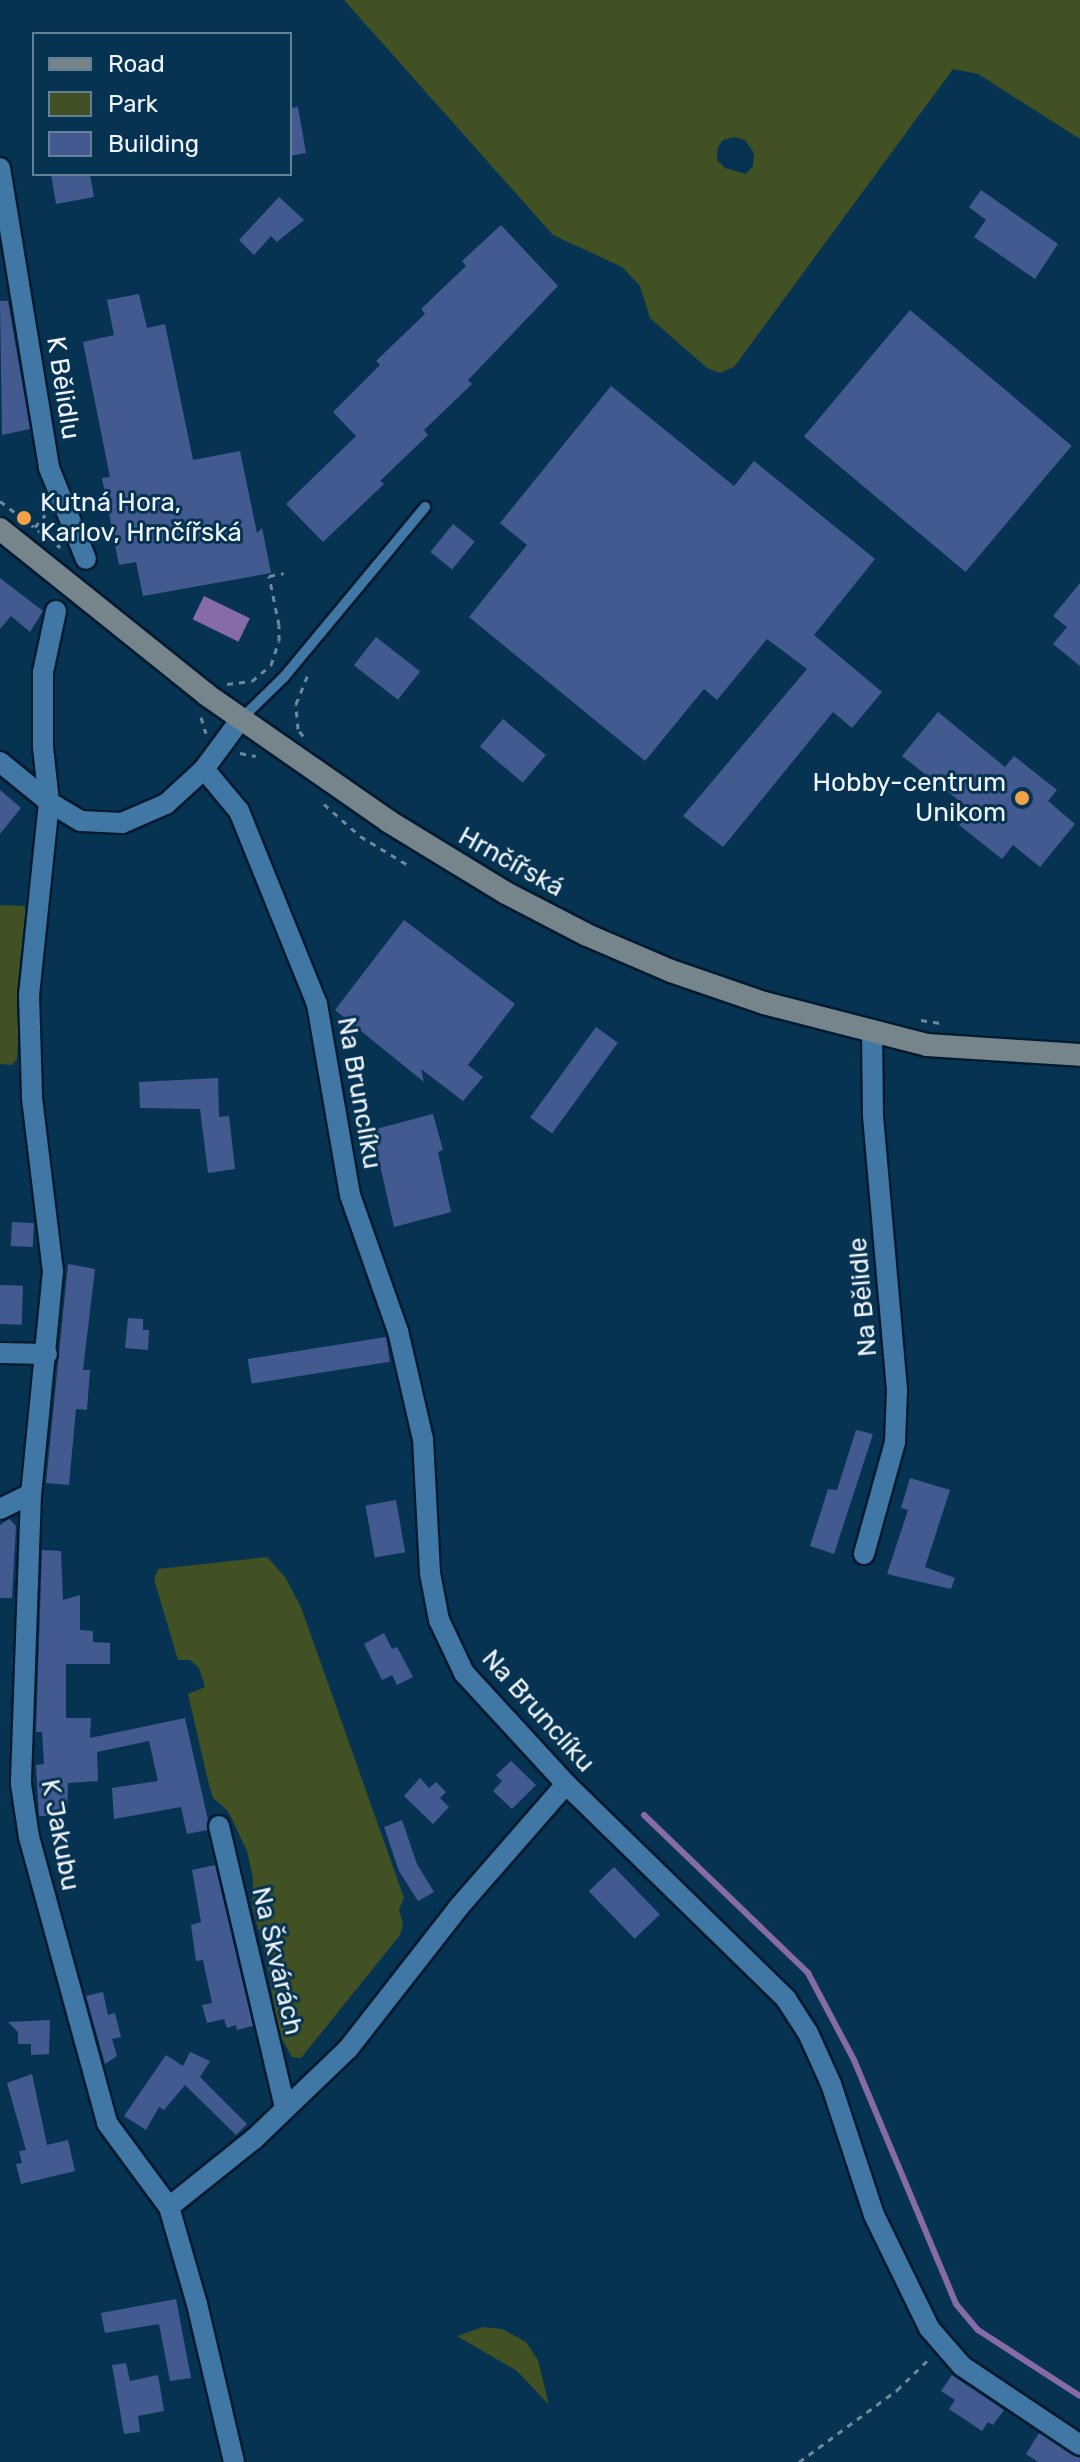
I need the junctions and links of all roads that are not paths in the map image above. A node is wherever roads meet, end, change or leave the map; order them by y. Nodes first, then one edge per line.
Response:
1 (0, 168) edge
2 (4, 220) edge
3 (425, 507) dead end
4 (0, 529) edge
5 (78, 557) road end
6 (56, 611) dead end
7 (241, 719) junction
8 (0, 762) edge
9 (204, 769) junction
10 (49, 802) junction
11 (872, 1031) junction
12 (1080, 1055) edge
13 (0, 1353) edge
14 (47, 1354) junction
15 (31, 1494) junction
16 (0, 1509) edge
17 (864, 1554) dead end
18 (566, 1784) junction
19 (219, 1826) dead end
20 (285, 2107) junction
21 (169, 2207) junction
22 (1080, 2445) edge
23 (234, 2462) edge

1 - 2 street, K Bělidlu
2 - 5 street, K Bělidlu
3 - 7 lane
4 - 7 main road, Hrnčířská
6 - 10 street, K Jakubu
7 - 9 street
7 - 11 main road, Hrnčířská
8 - 10 street
9 - 10 street
9 - 18 street, Na Brunclíku
10 - 14 street, K Jakubu
11 - 12 main road, Hrnčířská
11 - 17 street, Na Bělidle
13 - 14 street
14 - 15 street, K Jakubu
15 - 16 street
15 - 21 street, K Jakubu
18 - 20 street
18 - 22 street, Na Brunclíku
19 - 20 street, Na Škvárách
20 - 21 street
21 - 23 street, K Jakubu

